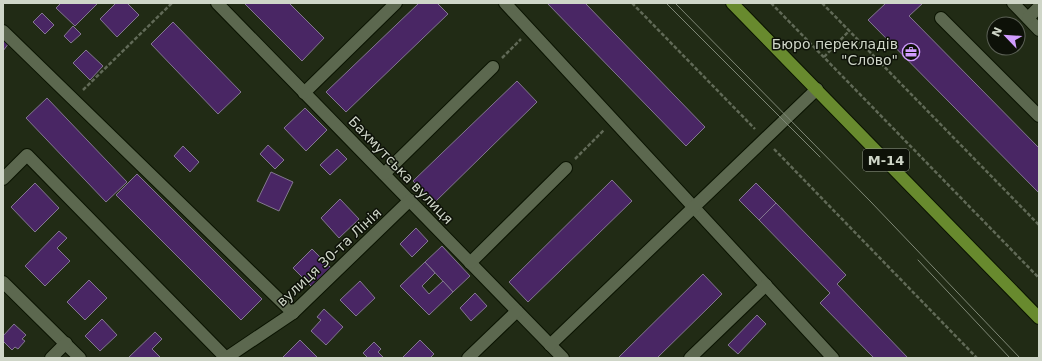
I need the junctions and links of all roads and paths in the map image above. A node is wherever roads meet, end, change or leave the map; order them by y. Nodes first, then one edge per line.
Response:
1 (172, 3) edge
2 (216, 3) edge
3 (396, 3) edge
4 (505, 3) edge
5 (632, 3) edge
6 (732, 3) edge
7 (771, 3) edge
8 (822, 3) edge
9 (1013, 3) edge
10 (1039, 8) edge
11 (941, 18) dead end
12 (1028, 18) junction
13 (530, 30) junction
14 (1039, 30) edge
15 (3, 31) edge
16 (849, 31) junction
17 (824, 57) junction
18 (493, 67) joint
19 (817, 89) junction
20 (304, 93) junction
21 (74, 99) junction
22 (1039, 116) edge
23 (613, 120) junction
24 (764, 138) junction
25 (566, 168) joint
26 (384, 174) junction
27 (3, 179) edge
28 (410, 200) junction
29 (693, 206) junction
30 (1039, 225) edge
31 (470, 262) junction
32 (1039, 278) edge
33 (3, 282) edge
34 (766, 285) junction
35 (517, 311) junction
36 (293, 314) junction
37 (1039, 318) edge
38 (66, 343) junction
39 (550, 345) junction
40 (51, 358) edge
41 (80, 358) edge
42 (226, 358) edge
43 (468, 358) edge
44 (563, 358) edge
45 (690, 358) edge
46 (833, 358) edge
47 (977, 358) edge

1 - 21 path
2 - 20 street, Бахмутська вулиця
3 - 20 street
4 - 13 street
5 - 24 path
6 - 19 main road, М-14
7 - 17 path
8 - 16 path
9 - 12 street
10 - 12 street
11 - 22 street
12 - 14 street
13 - 18 path
13 - 23 street
15 - 21 street
16 - 17 path
16 - 30 path
17 - 32 path
18 - 26 street
19 - 24 street
19 - 37 main road, М-14
20 - 26 street, Бахмутська вулиця
21 - 36 street
23 - 25 path
23 - 29 street
24 - 29 street
24 - 47 path
25 - 31 street
26 - 28 street, Бахмутська вулиця
27 - 42 street
28 - 31 street, Бахмутська вулиця
28 - 36 street, вулиця 30-та Лінія
29 - 34 street
29 - 39 street
31 - 35 street, Бахмутська вулиця
33 - 38 street
34 - 45 street
34 - 46 street
35 - 39 street, Бахмутська вулиця
35 - 43 street
36 - 42 street, вулиця 30-та Лінія
38 - 40 street
38 - 41 street
39 - 44 street, Бахмутська вулиця

